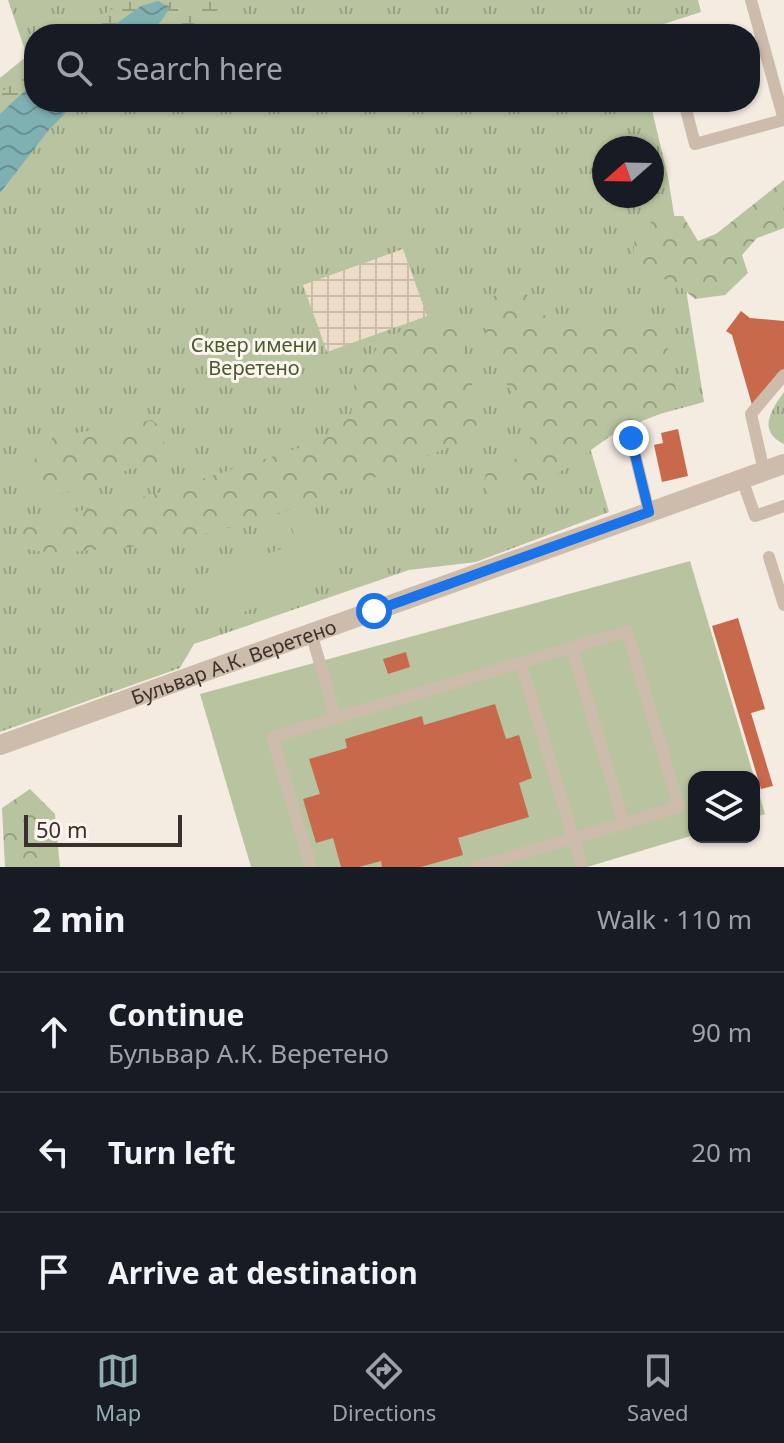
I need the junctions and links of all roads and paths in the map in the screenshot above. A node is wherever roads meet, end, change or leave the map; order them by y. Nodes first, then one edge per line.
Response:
1 (751, 0) edge
2 (754, 24) edge
3 (760, 49) edge
4 (687, 112) edge
5 (784, 120) edge
6 (784, 375) edge
7 (631, 438) dead end
8 (784, 464) edge
9 (764, 471) junction
10 (742, 479) junction
11 (784, 506) edge
12 (649, 512) junction
13 (769, 557) dead end
14 (784, 605) edge
15 (311, 633) junction
16 (572, 648) junction
17 (521, 663) junction
18 (336, 718) junction
19 (0, 745) edge
20 (624, 823) junction
21 (573, 838) junction
22 (311, 867) edge
23 (476, 867) edge
24 (582, 867) edge

1 - 2 lane
3 - 5 lane
4 - 5 lane
6 - 9 lane
7 - 12 lane
8 - 9 street, Бульвар А.К. Веретено
9 - 10 street, Бульвар А.К. Веретено
10 - 11 lane
10 - 12 street, Бульвар А.К. Веретено
12 - 15 street, Бульвар А.К. Веретено
13 - 14 lane
15 - 18 lane
15 - 19 street, Бульвар А.К. Веретено
16 - 17 lane
16 - 20 lane
16 - 20 lane
17 - 18 lane
17 - 21 lane
18 - 22 lane
20 - 21 lane
21 - 23 lane
21 - 24 lane

